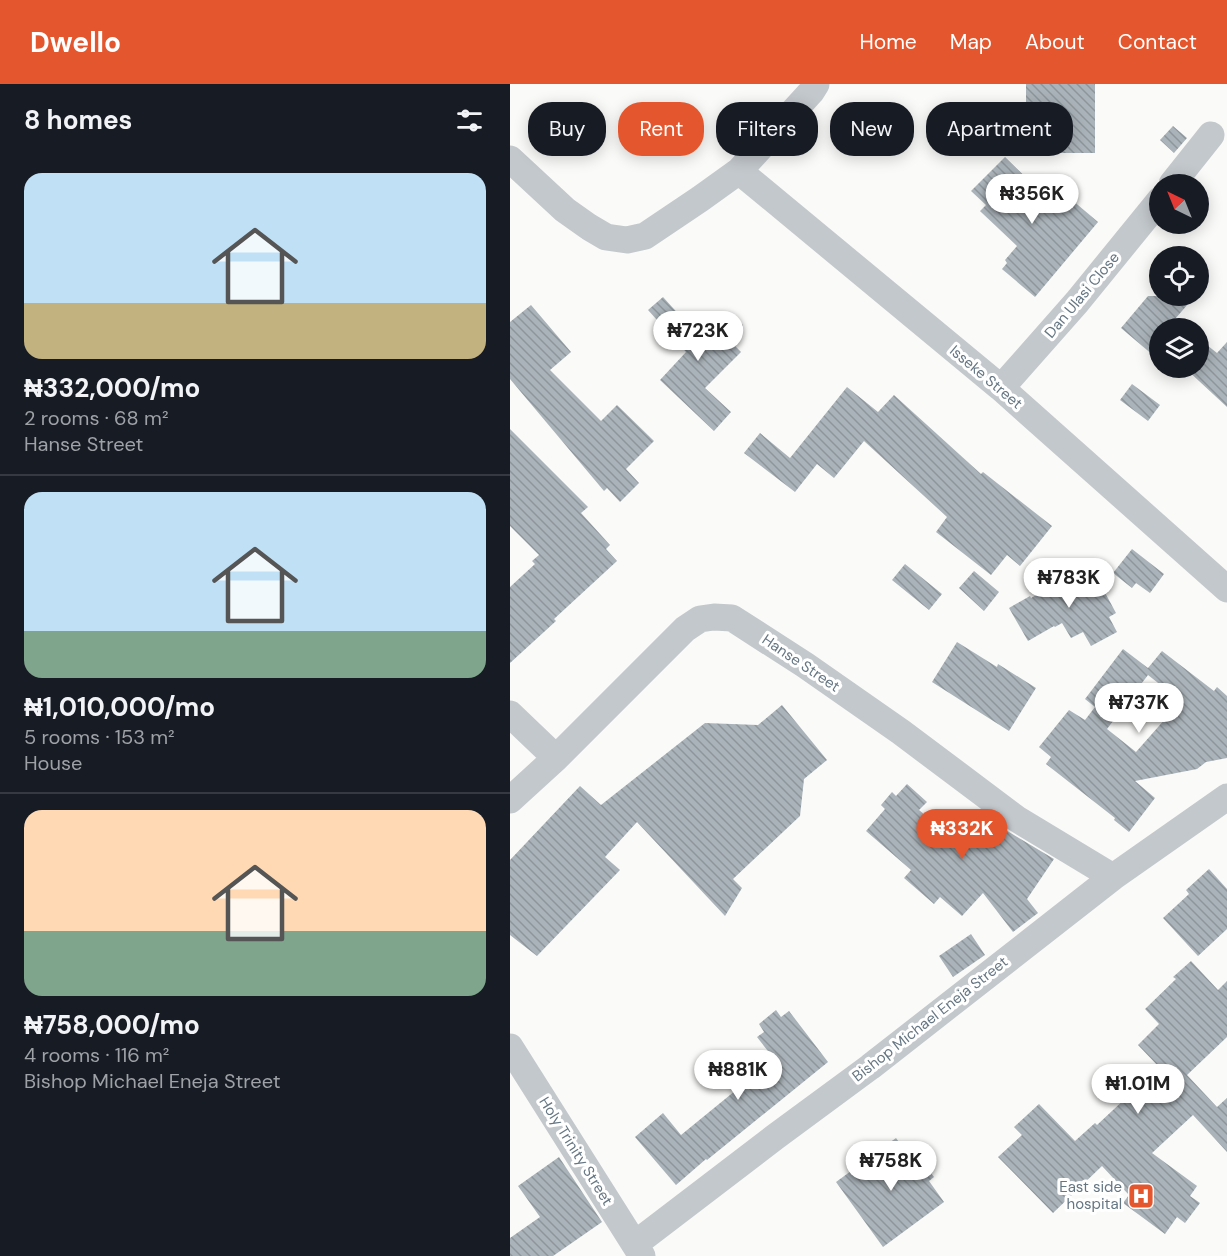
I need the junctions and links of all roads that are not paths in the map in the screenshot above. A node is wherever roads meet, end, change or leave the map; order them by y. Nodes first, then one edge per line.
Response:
1 (816, 84) edge
2 (1211, 135) dead end
3 (510, 159) edge
4 (740, 171) junction
5 (1180, 174) edge
6 (1149, 214) edge
7 (1001, 388) junction
8 (1227, 589) edge
9 (510, 714) edge
10 (555, 758) junction
11 (1227, 797) edge
12 (510, 800) edge
13 (1113, 877) junction
14 (510, 1047) edge
15 (639, 1250) edge

1 - 4 street
2 - 5 street
3 - 4 street
4 - 7 street, Isseke Street
6 - 7 street, Dan Ulasi Close
7 - 8 street, Isseke Street
9 - 10 street
10 - 12 street, Hanse Street
10 - 13 street, Hanse Street
11 - 13 street, Bishop Michael Eneja Street
13 - 15 street, Bishop Michael Eneja Street
14 - 15 street, Holy Trinity Street

